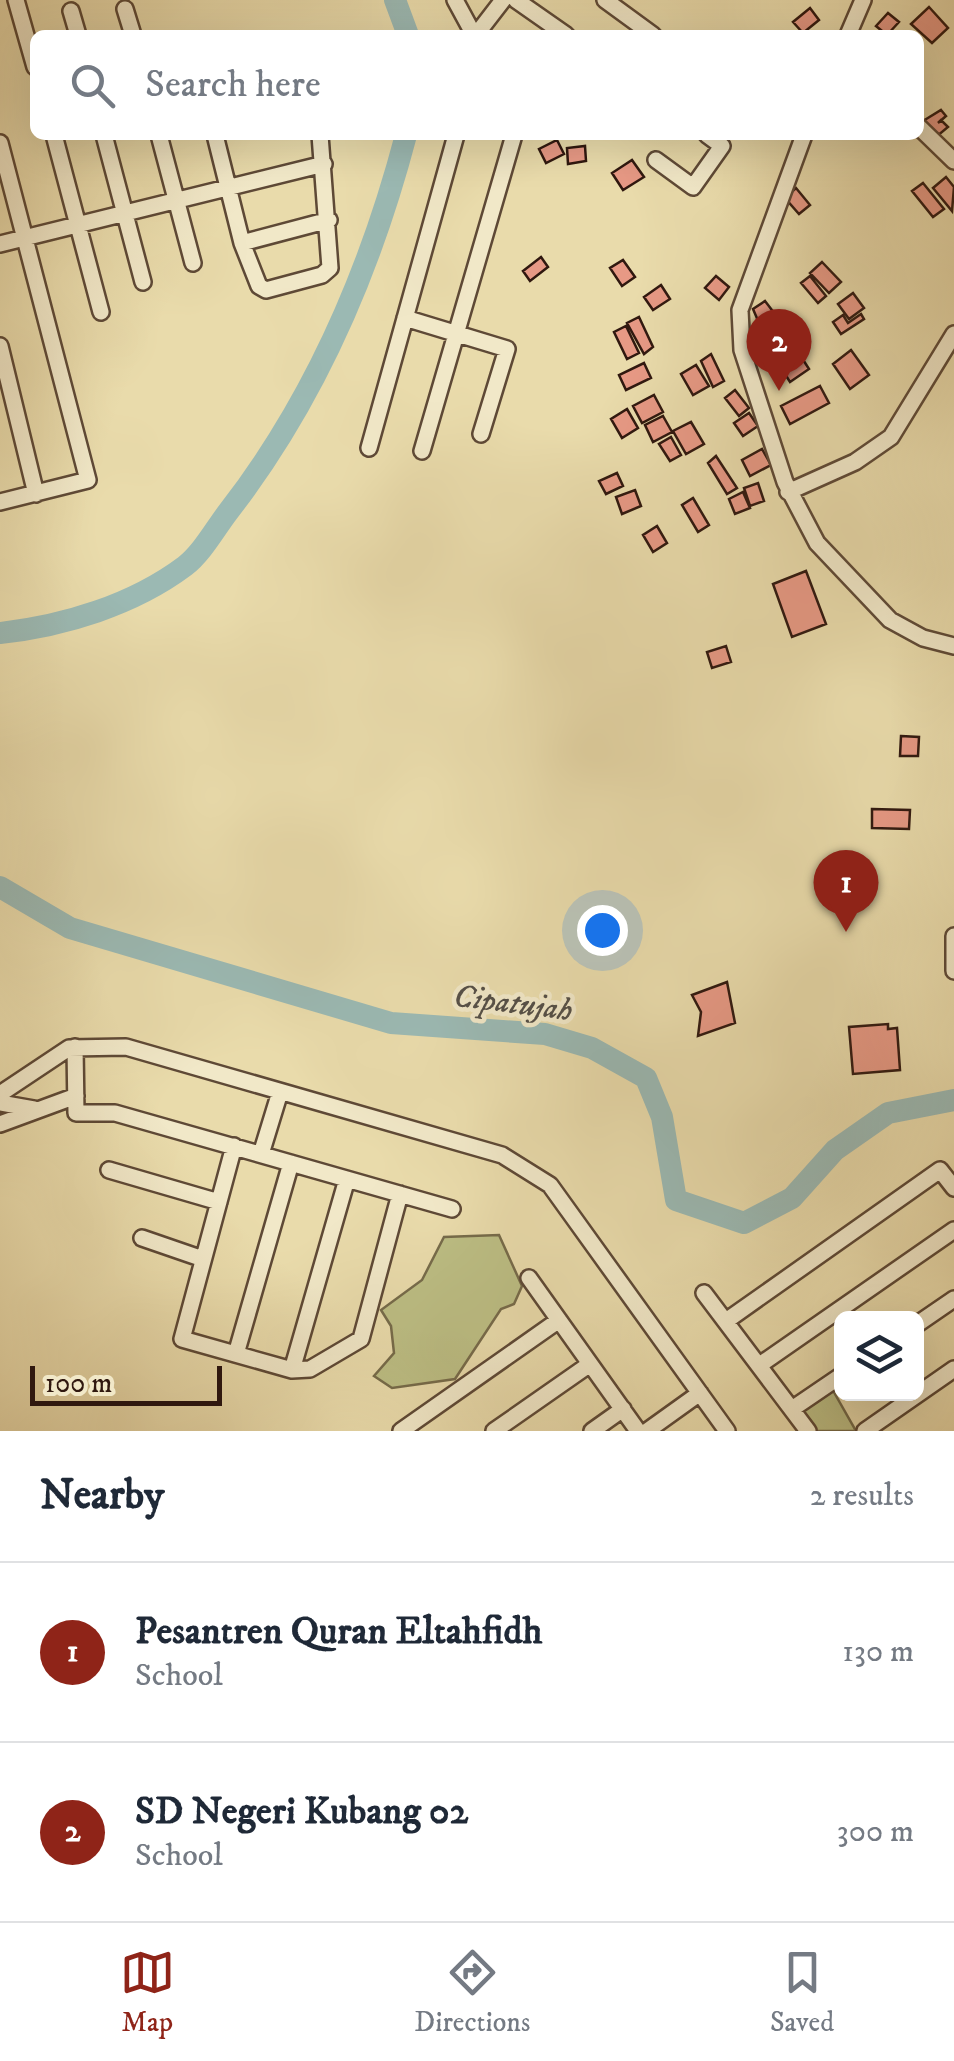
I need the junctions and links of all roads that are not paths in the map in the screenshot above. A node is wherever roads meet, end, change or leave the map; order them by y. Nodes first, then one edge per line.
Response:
1 (16, 0) edge
2 (455, 0) edge
3 (503, 0) edge
4 (516, 0) edge
5 (605, 0) edge
6 (863, 0) edge
7 (125, 10) dead end
8 (72, 11) dead end
9 (77, 30) edge
10 (131, 30) edge
11 (472, 30) edge
12 (479, 30) edge
13 (559, 30) edge
14 (646, 30) edge
15 (850, 30) edge
16 (30, 50) edge
17 (924, 133) edge
18 (55, 140) edge
19 (105, 140) edge
20 (160, 140) edge
21 (217, 140) edge
22 (321, 140) edge
23 (455, 140) edge
24 (513, 140) edge
25 (714, 140) edge
26 (802, 140) edge
27 (0, 144) edge
28 (656, 160) dead end
29 (954, 162) edge
30 (324, 164) junction
31 (228, 184) junction
32 (176, 199) junction
33 (124, 211) junction
34 (329, 220) junction
35 (79, 223) junction
36 (26, 237) junction
37 (242, 243) junction
38 (0, 244) edge
39 (192, 263) dead end
40 (143, 282) dead end
41 (101, 312) dead end
42 (405, 318) junction
43 (456, 333) junction
44 (954, 334) edge
45 (0, 346) edge
46 (481, 434) dead end
47 (369, 448) dead end
48 (422, 451) dead end
49 (788, 492) junction
50 (36, 494) junction
51 (0, 502) edge
52 (954, 646) edge
53 (954, 936) edge
54 (954, 971) edge
55 (75, 1047) junction
56 (280, 1092) junction
57 (0, 1094) edge
58 (76, 1096) junction
59 (0, 1104) edge
60 (38, 1110) junction
61 (0, 1124) edge
62 (234, 1146) junction
63 (261, 1154) junction
64 (291, 1163) junction
65 (109, 1170) dead end
66 (347, 1179) junction
67 (954, 1188) edge
68 (400, 1194) junction
69 (219, 1202) junction
70 (452, 1209) dead end
71 (954, 1230) edge
72 (142, 1238) dead end
73 (203, 1259) junction
74 (529, 1278) dead end
75 (704, 1293) dead end
76 (954, 1299) edge
77 (559, 1320) junction
78 (924, 1320) edge
79 (726, 1321) junction
80 (236, 1354) junction
81 (590, 1364) junction
82 (761, 1364) junction
83 (292, 1370) junction
84 (954, 1370) edge
85 (834, 1381) edge
86 (700, 1393) junction
87 (623, 1409) junction
88 (792, 1409) junction
89 (401, 1431) edge
90 (494, 1431) edge
91 (592, 1431) edge
92 (638, 1431) edge
93 (647, 1431) edge
94 (727, 1431) edge
95 (808, 1431) edge
96 (865, 1431) edge

1 - 16 street
2 - 11 street
3 - 12 street
4 - 13 street
5 - 14 street
6 - 15 street
7 - 10 street
8 - 9 street
17 - 29 street
18 - 35 street
19 - 33 street
20 - 32 street
21 - 31 street
22 - 30 street
23 - 42 street
24 - 43 street
25 - 28 street
26 - 49 street
27 - 36 street
30 - 31 street
30 - 34 street
31 - 32 street
31 - 37 street
32 - 33 street
32 - 39 street
33 - 35 street
33 - 40 street
34 - 37 street
34 - 37 street
35 - 36 street
35 - 41 street
36 - 38 street
36 - 50 street
42 - 43 street
42 - 47 street
43 - 46 street
43 - 48 street
44 - 49 street
45 - 50 street
49 - 52 street
50 - 51 street
53 - 54 street
55 - 56 street
55 - 57 street
55 - 58 street
56 - 63 street
56 - 86 street
58 - 60 street
58 - 62 street
59 - 60 street
60 - 61 street
62 - 63 street
62 - 69 street
63 - 64 street
64 - 66 street
64 - 80 street
65 - 69 street
66 - 68 street
66 - 83 street
67 - 79 street
68 - 70 street
68 - 83 street
69 - 73 street
71 - 82 street
72 - 73 street
73 - 80 street
74 - 77 street
75 - 79 street
76 - 78 street
77 - 81 street
77 - 89 street
79 - 82 street
80 - 83 street
81 - 87 street
81 - 90 street
82 - 88 street
84 - 96 street
85 - 88 street
86 - 93 street
86 - 94 street
87 - 91 street
87 - 92 street
88 - 95 street

